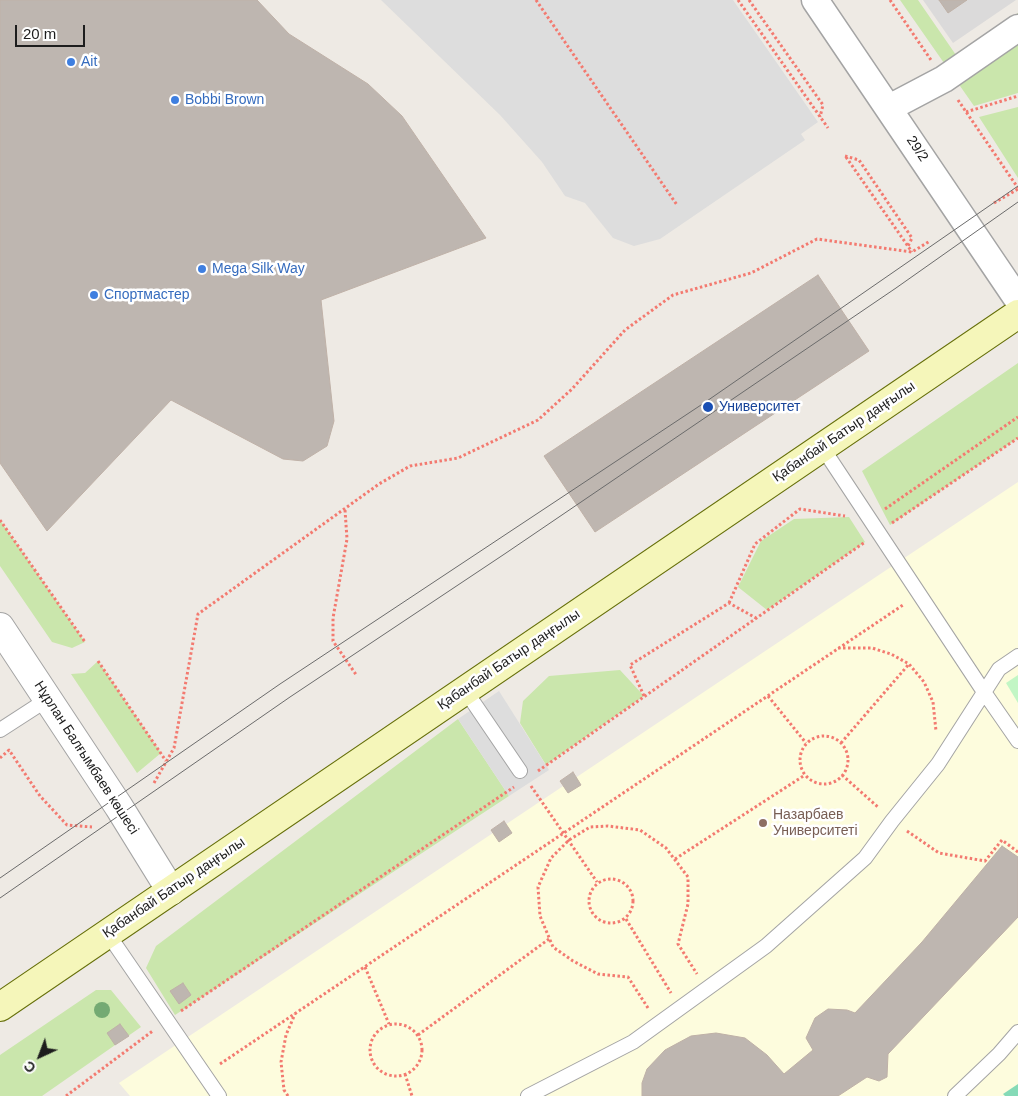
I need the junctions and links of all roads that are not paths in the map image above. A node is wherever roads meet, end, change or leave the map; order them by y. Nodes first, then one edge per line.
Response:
1 (815, 0) edge
2 (1018, 28) edge
3 (889, 108) junction
4 (1018, 300) edge
5 (1018, 314) edge
6 (822, 447) junction
7 (0, 627) edge
8 (1018, 656) edge
9 (465, 690) junction
10 (984, 692) junction
11 (48, 699) junction
12 (0, 730) edge
13 (1018, 741) edge
14 (520, 771) road end
15 (171, 891) junction
16 (108, 934) junction
17 (0, 1007) edge
18 (1018, 1032) edge
19 (219, 1096) edge
20 (528, 1096) edge
21 (955, 1096) edge

1 - 3 street, 29/2
2 - 3 street
3 - 4 street, 29/2
5 - 6 main road, Қабанбай Батыр даңғылы
6 - 9 main road, Қабанбай Батыр даңғылы
6 - 10 lane
7 - 11 street, Нұрлан Балғымбаев көшесі
8 - 10 lane
9 - 14 lane
9 - 15 main road, Қабанбай Батыр даңғылы
10 - 13 lane
10 - 20 lane
11 - 12 lane
11 - 15 street, Нұрлан Балғымбаев көшесі
15 - 16 main road, Қабанбай Батыр даңғылы
16 - 17 main road, Қабанбай Батыр даңғылы
16 - 19 lane
18 - 21 lane

